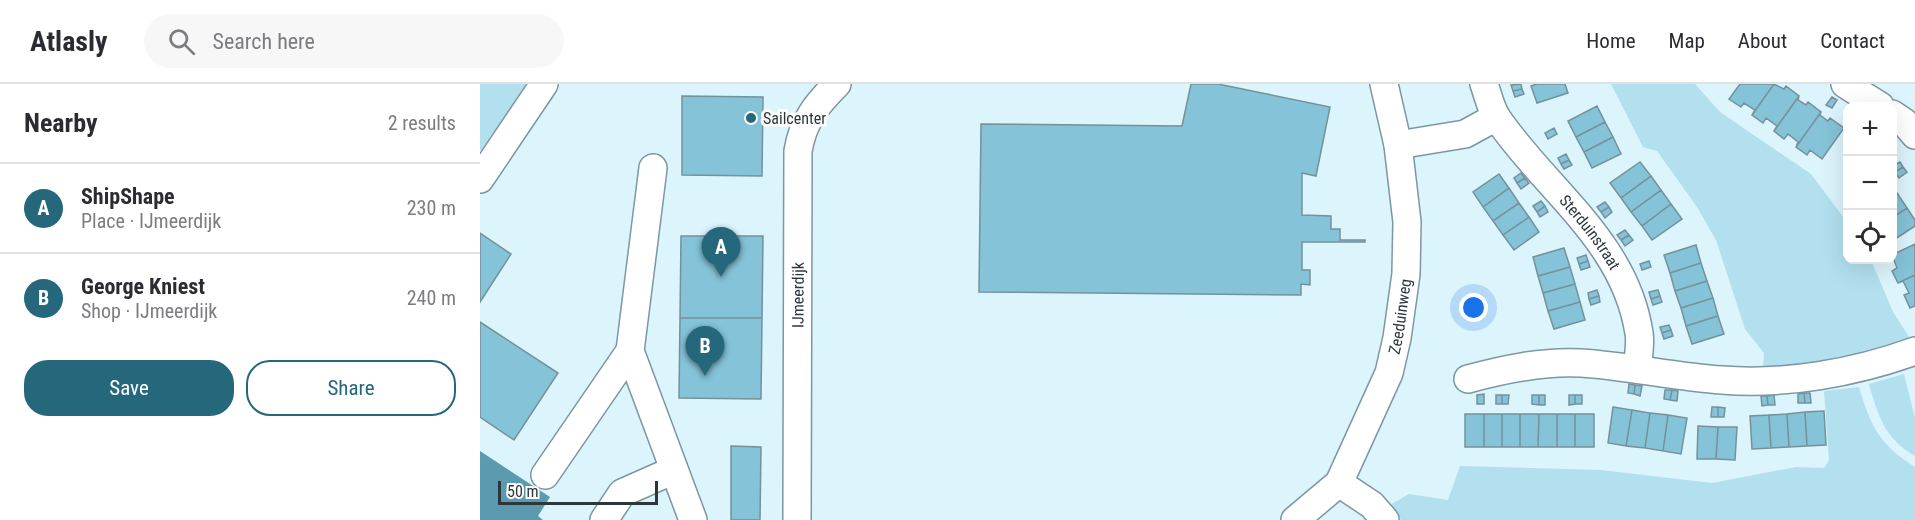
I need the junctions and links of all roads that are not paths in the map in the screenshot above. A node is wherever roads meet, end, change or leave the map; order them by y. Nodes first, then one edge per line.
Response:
1 (544, 84) edge
2 (837, 84) edge
3 (1384, 84) edge
4 (1484, 84) edge
5 (1845, 84) edge
6 (1874, 102) edge
7 (1496, 117) junction
8 (1398, 145) junction
9 (653, 168) dead end
10 (480, 179) edge
11 (630, 351) junction
12 (1915, 351) edge
13 (1637, 369) junction
14 (1468, 379) dead end
15 (674, 470) junction
16 (546, 476) dead end
17 (1339, 483) junction
18 (604, 520) edge
19 (693, 520) edge
20 (797, 520) edge
21 (1295, 520) edge
22 (1385, 520) edge

1 - 10 street
2 - 20 street, IJmeerdijk
3 - 8 street, Zeeduinweg
4 - 7 street, Sterduinstraat
5 - 6 street
7 - 8 street
7 - 13 street, Sterduinstraat
8 - 17 street, Zeeduinweg
9 - 11 street
11 - 15 street
11 - 16 street
12 - 13 street
13 - 14 street
15 - 18 street
15 - 19 street
17 - 21 street, Zeeduinweg
17 - 22 street

